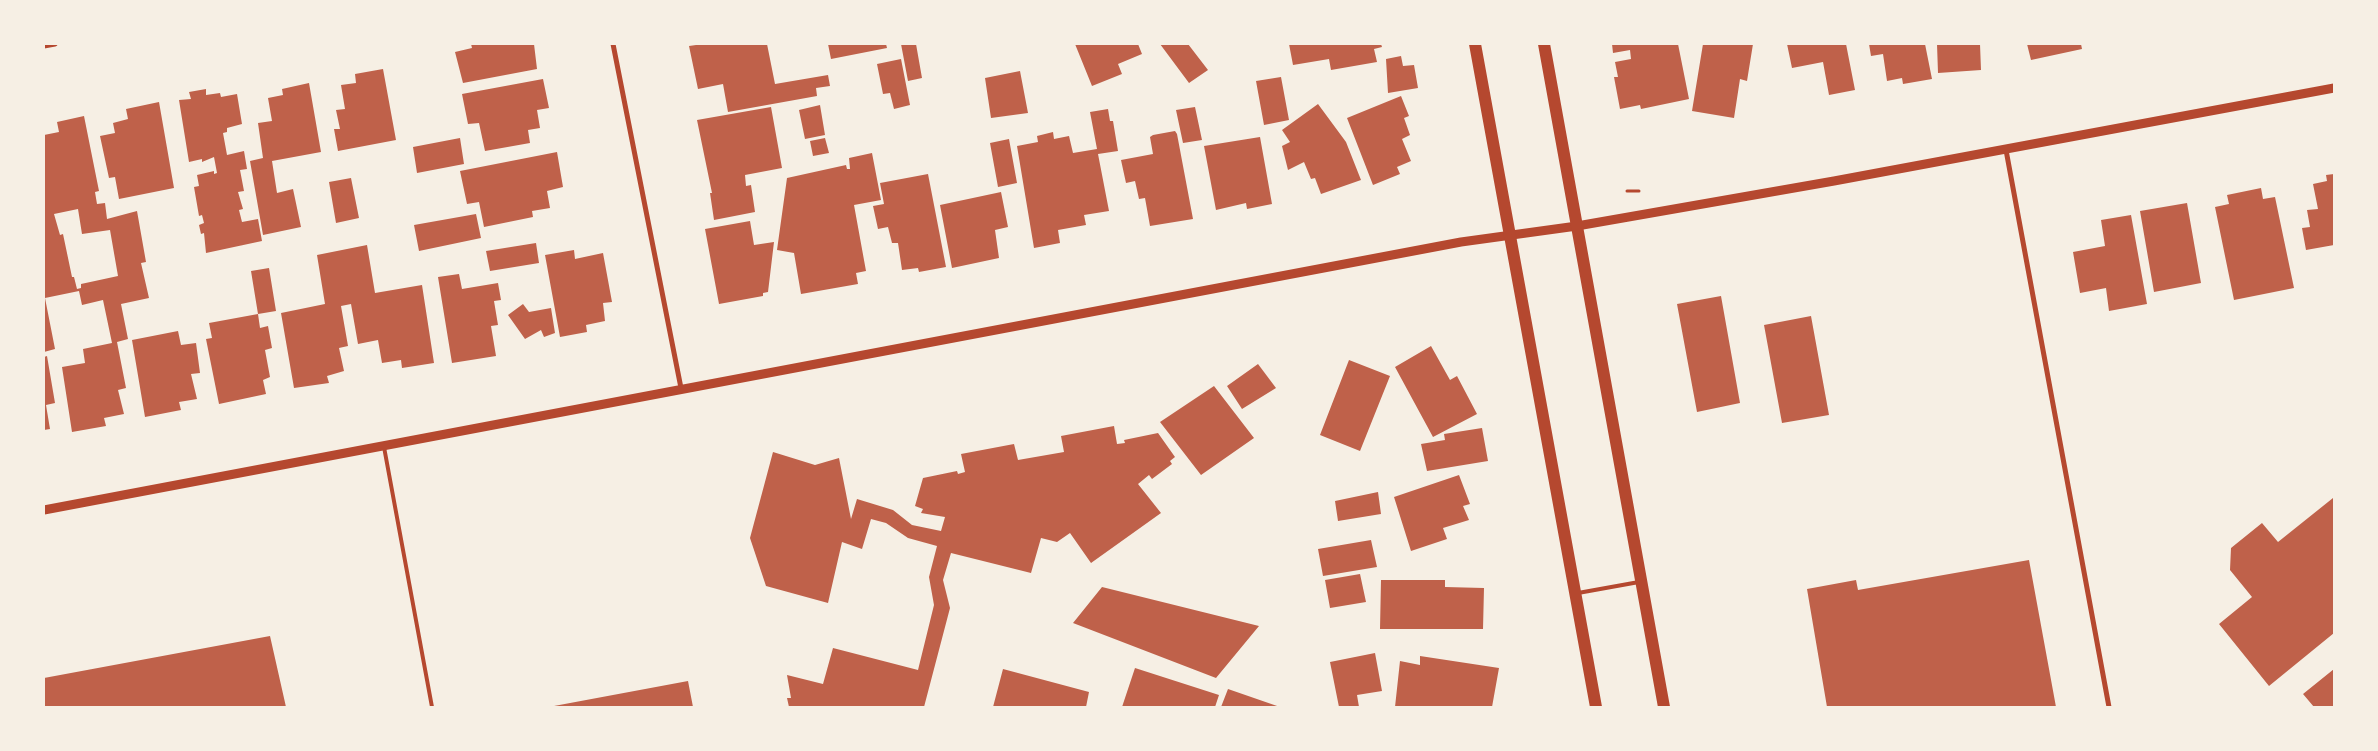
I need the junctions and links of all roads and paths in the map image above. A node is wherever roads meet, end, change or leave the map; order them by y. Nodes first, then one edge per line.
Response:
1 (55, 44) edge
2 (613, 44) edge
3 (1475, 44) edge
4 (1544, 44) edge
5 (44, 46) edge
6 (2334, 88) edge
7 (2006, 150) junction
8 (1577, 226) junction
9 (1510, 236) junction
10 (681, 388) junction
11 (384, 445) junction
12 (44, 510) edge
13 (1640, 581) junction
14 (1575, 594) junction
15 (432, 707) edge
16 (1596, 707) edge
17 (1664, 707) edge
18 (2108, 707) edge

1 - 5 street
2 - 10 street
3 - 9 main road
4 - 8 main road
6 - 7 street
7 - 8 street
7 - 18 street
8 - 9 street
8 - 13 main road
9 - 10 street
9 - 14 main road
10 - 11 street
11 - 12 street
11 - 15 lane
13 - 14 lane
13 - 17 main road
14 - 16 main road

